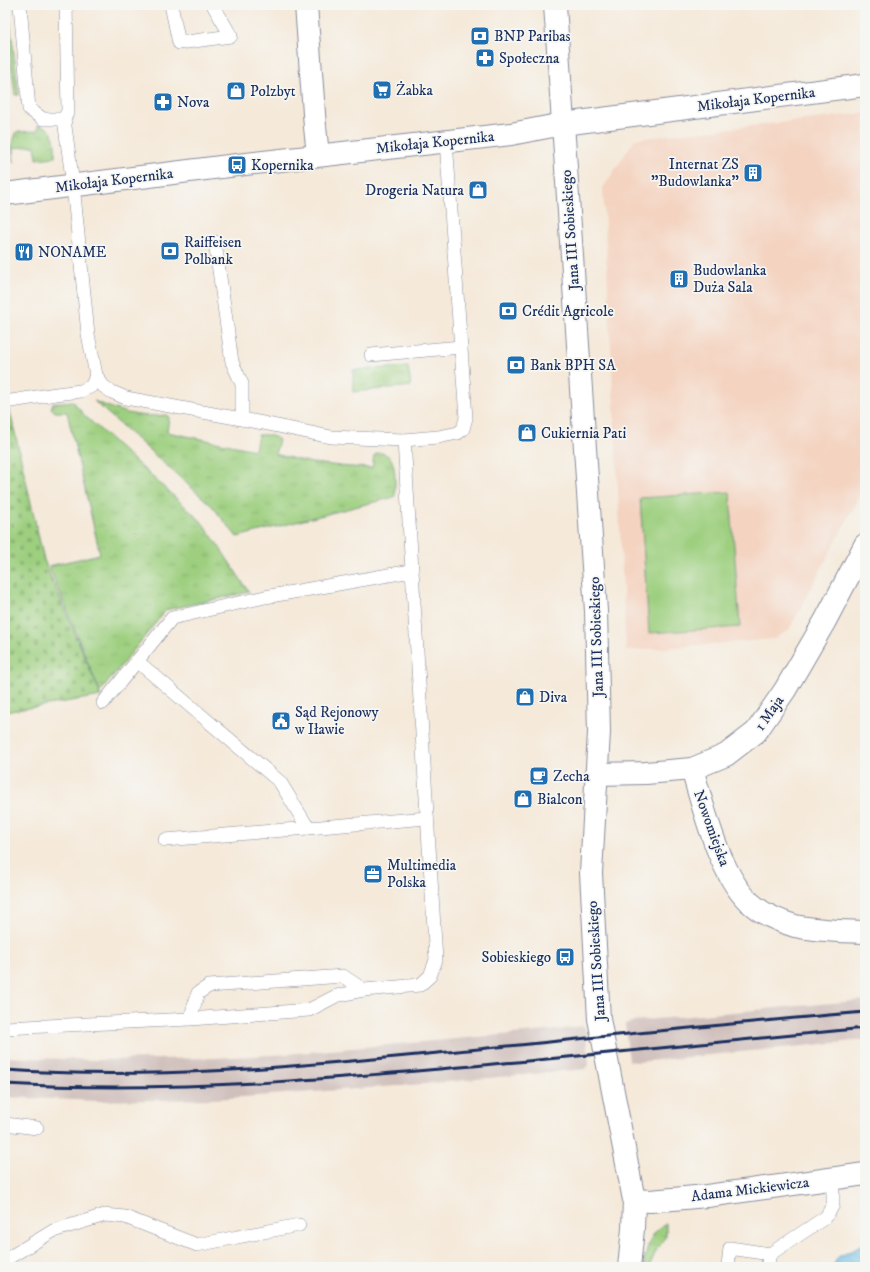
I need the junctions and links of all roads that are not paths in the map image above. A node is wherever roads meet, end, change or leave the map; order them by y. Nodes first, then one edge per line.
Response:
1 (20, 5) edge
2 (66, 5) edge
3 (171, 5) edge
4 (213, 5) edge
5 (306, 5) edge
6 (555, 5) edge
7 (865, 85) edge
8 (64, 118) junction
9 (563, 124) junction
10 (446, 141) junction
11 (318, 155) junction
12 (73, 185) junction
13 (5, 194) edge
14 (215, 242) dead end
15 (461, 347) junction
16 (371, 355) dead end
17 (96, 375) junction
18 (5, 402) edge
19 (242, 419) junction
20 (404, 440) junction
21 (865, 545) edge
22 (411, 571) junction
23 (137, 661) junction
24 (103, 703) dead end
25 (692, 769) junction
26 (596, 774) junction
27 (427, 818) junction
28 (308, 828) junction
29 (165, 840) dead end
30 (865, 932) edge
31 (364, 990) junction
32 (190, 1019) junction
33 (5, 1028) edge
34 (5, 1124) edge
35 (37, 1128) dead end
36 (865, 1174) edge
37 (832, 1178) junction
38 (634, 1200) junction
39 (299, 1225) dead end
40 (770, 1254) junction
41 (5, 1260) edge
42 (728, 1266) dead end
43 (629, 1267) edge
44 (767, 1267) edge

1 - 8 lane
2 - 8 lane
3 - 4 lane
5 - 11 street
6 - 9 street, Jana III Sobieskiego
7 - 9 street, Mikołaja Kopernika
8 - 12 lane
9 - 10 street, Mikołaja Kopernika
9 - 26 street, Jana III Sobieskiego
10 - 11 street, Mikołaja Kopernika
10 - 15 lane
11 - 12 street, Mikołaja Kopernika
12 - 13 street, Mikołaja Kopernika
12 - 17 lane
14 - 19 lane
15 - 16 lane
15 - 20 lane
17 - 18 lane
17 - 19 lane
19 - 20 lane
20 - 22 lane
21 - 25 street, 1 Maja
22 - 23 lane
22 - 27 lane
23 - 24 lane
23 - 28 lane
25 - 26 street, 1 Maja
25 - 30 street, Nowomiejska
26 - 38 street, Jana III Sobieskiego
27 - 28 lane
27 - 31 lane
28 - 29 lane
31 - 32 lane
31 - 32 lane
32 - 33 lane
34 - 35 lane
36 - 37 street, Adama Mickiewicza
37 - 38 street, Adama Mickiewicza
37 - 40 lane
38 - 43 street, Jana III Sobieskiego
39 - 41 lane
40 - 42 lane
40 - 44 lane

